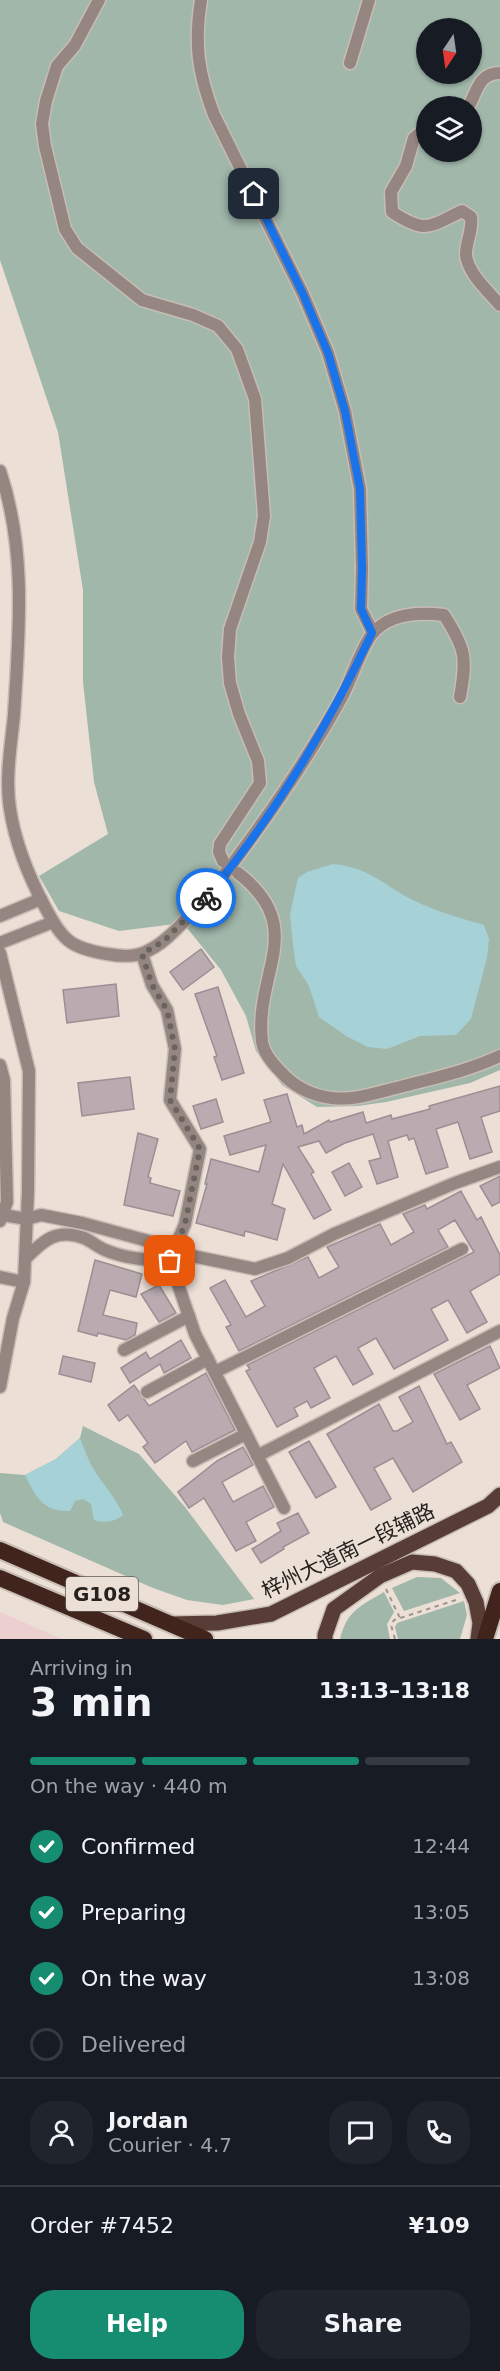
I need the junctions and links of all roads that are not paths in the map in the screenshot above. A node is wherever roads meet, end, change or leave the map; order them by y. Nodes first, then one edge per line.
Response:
1 (99, 0) edge
2 (201, 0) edge
3 (369, 0) edge
4 (350, 63) dead end
5 (500, 73) edge
6 (472, 96) edge
7 (416, 136) edge
8 (500, 305) edge
9 (0, 471) edge
10 (372, 633) junction
11 (460, 697) dead end
12 (224, 861) dead end
13 (238, 873) dead end
14 (41, 900) junction
15 (0, 916) edge
16 (53, 922) junction
17 (0, 943) edge
18 (0, 953) edge
19 (142, 954) junction
20 (500, 1056) edge
21 (0, 1065) edge
22 (500, 1167) edge
23 (1, 1218) edge
24 (27, 1219) junction
25 (123, 1234) junction
26 (462, 1249) dead end
27 (116, 1253) junction
28 (172, 1256) junction
29 (26, 1258) junction
30 (0, 1276) edge
31 (24, 1282) junction
32 (189, 1316) junction
33 (500, 1331) edge
34 (124, 1350) dead end
35 (208, 1359) junction
36 (215, 1372) junction
37 (0, 1388) edge
38 (147, 1392) dead end
39 (246, 1434) junction
40 (257, 1456) junction
41 (193, 1461) dead end
42 (500, 1495) edge
43 (284, 1508) dead end
44 (0, 1550) edge
45 (0, 1578) edge
46 (500, 1591) edge
47 (170, 1624) junction
48 (144, 1639) edge
49 (205, 1639) edge
50 (325, 1639) edge
51 (478, 1639) edge
52 (485, 1639) edge

1 - 12 street
2 - 10 street
3 - 4 street
5 - 6 street
7 - 8 street
9 - 14 street
10 - 11 street
10 - 19 street
13 - 20 street
14 - 15 street
14 - 16 street
16 - 17 street
16 - 19 street
18 - 24 street
19 - 28 street
21 - 23 street
22 - 28 street
23 - 24 street
24 - 25 street
24 - 29 street
25 - 27 street
25 - 28 street
26 - 36 street
27 - 28 street
27 - 29 street
28 - 32 street
29 - 31 street
30 - 31 street
31 - 37 street
32 - 34 street
32 - 35 street
33 - 40 street
35 - 36 street
35 - 38 street
36 - 39 street
39 - 40 street
39 - 41 street
40 - 43 street
42 - 47 main road, 梓州大道南一段辅路
44 - 47 highway, G108
45 - 48 highway, G108
46 - 52 highway
47 - 49 highway, G108
50 - 51 main road

